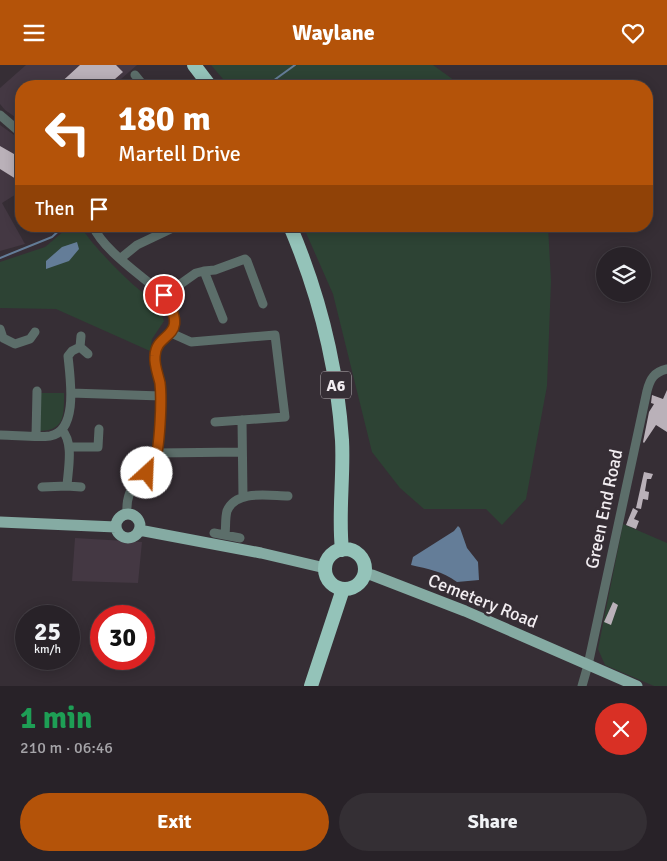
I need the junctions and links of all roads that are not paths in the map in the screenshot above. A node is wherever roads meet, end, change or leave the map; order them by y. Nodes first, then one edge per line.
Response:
1 (194, 65) edge
2 (135, 75) dead end
3 (139, 80) edge
4 (205, 80) edge
5 (0, 115) edge
6 (15, 128) edge
7 (97, 232) edge
8 (164, 232) edge
9 (292, 232) edge
10 (121, 258) junction
11 (204, 271) junction
12 (164, 295) junction
13 (263, 304) dead end
14 (223, 319) dead end
15 (0, 329) edge
16 (35, 332) dead end
17 (171, 333) junction
18 (81, 336) dead end
19 (2, 339) edge
20 (80, 347) junction
21 (88, 354) dead end
22 (667, 369) edge
23 (37, 391) dead end
24 (71, 393) junction
25 (161, 396) junction
26 (242, 420) junction
27 (215, 422) dead end
28 (99, 429) dead end
29 (62, 430) junction
30 (0, 435) edge
31 (36, 436) junction
32 (69, 447) junction
33 (242, 452) junction
34 (157, 453) junction
35 (67, 486) junction
36 (42, 487) dead end
37 (81, 487) dead end
38 (288, 496) dead end
39 (243, 497) junction
40 (127, 514) junction
41 (0, 522) edge
42 (116, 527) junction
43 (139, 530) junction
44 (214, 533) dead end
45 (225, 535) junction
46 (240, 537) dead end
47 (342, 550) junction
48 (326, 568) junction
49 (364, 574) junction
50 (343, 589) junction
51 (588, 665) junction
52 (312, 686) edge
53 (582, 686) edge
54 (637, 686) edge

1 - 4 highway
2 - 3 street
5 - 6 street
7 - 10 street
8 - 10 street
9 - 47 highway, A6
10 - 12 street
11 - 12 street
11 - 13 street
11 - 14 street
12 - 17 street
15 - 19 street
16 - 19 street
17 - 25 street
17 - 26 street
18 - 20 street
20 - 21 street
20 - 24 street
22 - 51 street, Green End Road
23 - 31 street
24 - 25 street
24 - 29 street
25 - 34 street
26 - 27 street
26 - 33 street
28 - 32 street
29 - 31 street
29 - 32 street
30 - 31 street
32 - 35 street
33 - 34 street
33 - 39 street
34 - 40 street
35 - 36 street
35 - 37 street
38 - 39 street
39 - 45 street
40 - 42 main road
40 - 43 main road
41 - 42 main road
42 - 43 main road
43 - 48 main road
44 - 45 street
45 - 46 street
47 - 48 highway
47 - 49 highway
48 - 50 highway
49 - 50 highway
49 - 51 main road, Cemetery Road
50 - 52 highway
51 - 53 street, Green End Road
51 - 54 main road, Cemetery Road

